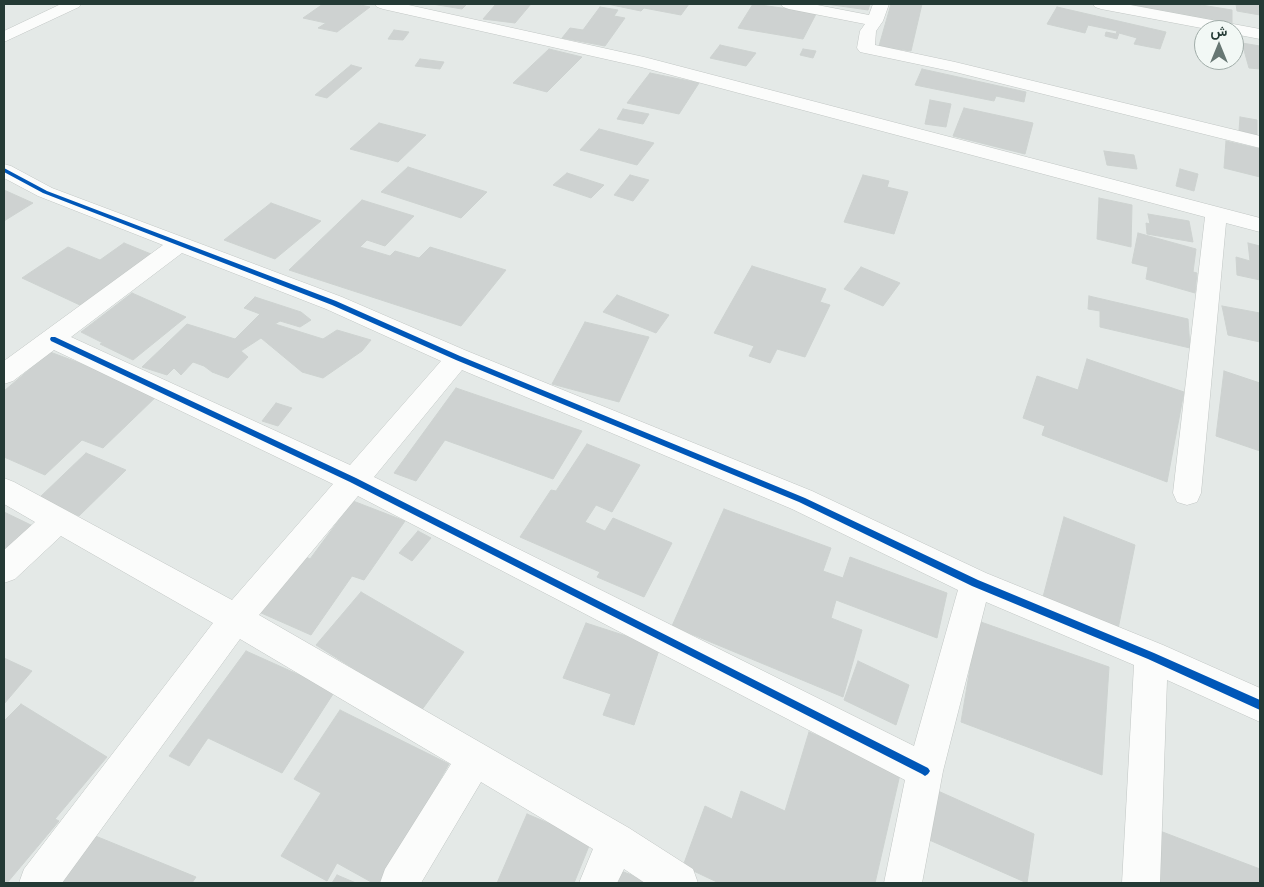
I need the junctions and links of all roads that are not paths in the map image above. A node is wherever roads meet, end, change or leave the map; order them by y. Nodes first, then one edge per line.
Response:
1 (73, 4) edge
2 (383, 4) edge
3 (789, 4) edge
4 (1102, 4) edge
5 (878, 12) edge
6 (1260, 34) edge
7 (4, 37) edge
8 (1260, 142) edge
9 (4, 170) edge
10 (1216, 214) junction
11 (1260, 225) edge
12 (181, 243) junction
13 (53, 339) junction
14 (458, 358) junction
15 (4, 374) edge
16 (353, 480) junction
17 (4, 490) edge
18 (1187, 493) dead end
19 (57, 521) junction
20 (4, 569) edge
21 (975, 583) junction
22 (236, 620) junction
23 (1151, 656) junction
24 (1260, 705) edge
25 (475, 758) junction
26 (925, 771) junction
27 (616, 841) junction
28 (38, 883) edge
29 (399, 883) edge
30 (598, 883) edge
31 (679, 883) edge
32 (903, 883) edge
33 (1141, 883) edge

1 - 7 street
2 - 10 street
3 - 5 street
4 - 6 street
5 - 8 street
9 - 12 street
10 - 11 street
10 - 18 street
12 - 13 street
12 - 14 street
13 - 15 street
13 - 16 street
14 - 16 street
14 - 21 street
16 - 22 street
16 - 26 street
17 - 19 street
19 - 20 street
19 - 22 street
21 - 23 street
21 - 26 street
22 - 25 street
22 - 28 street
23 - 24 street
23 - 33 street
25 - 27 street
25 - 29 street
26 - 32 street
27 - 30 street
27 - 31 street

